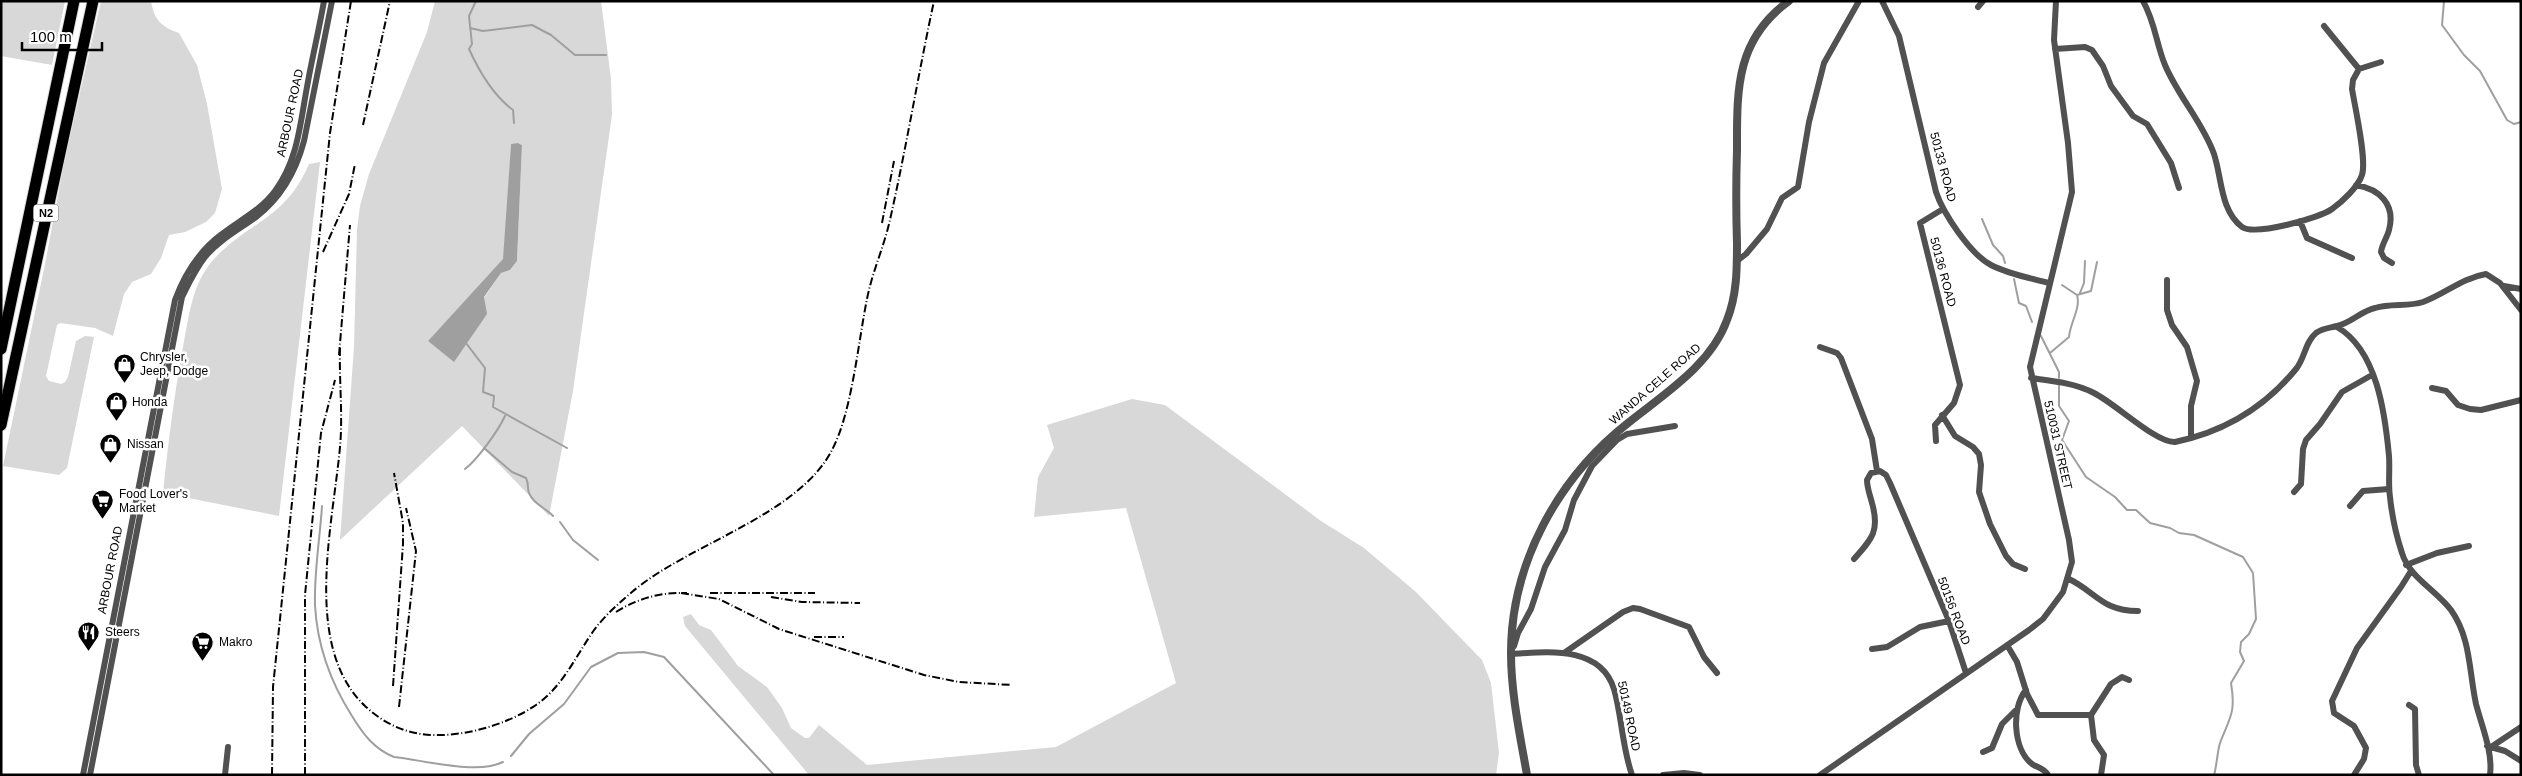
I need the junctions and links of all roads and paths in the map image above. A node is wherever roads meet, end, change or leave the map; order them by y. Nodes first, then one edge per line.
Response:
1 (74, 1) edge
2 (93, 1) edge
3 (324, 1) edge
4 (332, 1) edge
5 (1789, 1) edge
6 (1859, 1) edge
7 (1882, 1) edge
8 (2056, 1) edge
9 (2143, 1) edge
10 (2324, 26) dead end
11 (2055, 49) junction
12 (2381, 62) dead end
13 (2359, 68) junction
14 (2356, 185) junction
15 (2179, 188) dead end
16 (1943, 209) junction
17 (2300, 221) junction
18 (2352, 258) dead end
19 (1737, 261) junction
20 (2392, 263) dead end
21 (2167, 280) dead end
22 (2049, 283) junction
23 (2504, 286) junction
24 (2521, 289) edge
25 (2521, 310) edge
26 (2336, 327) junction
27 (1820, 347) dead end
28 (1, 349) edge
29 (2372, 375) junction
30 (2031, 378) junction
31 (2432, 388) dead end
32 (2521, 400) edge
33 (1942, 415) junction
34 (1, 425) edge
35 (1675, 426) dead end
36 (2191, 437) junction
37 (1936, 442) dead end
38 (1877, 471) junction
39 (2389, 488) junction
40 (2294, 492) dead end
41 (2350, 506) dead end
42 (2468, 546) dead end
43 (1854, 559) dead end
44 (2409, 568) junction
45 (2024, 569) dead end
46 (2069, 579) junction
47 (2138, 611) dead end
48 (1949, 621) junction
49 (2007, 646) junction
50 (1872, 649) dead end
51 (1564, 653) junction
52 (1512, 654) junction
53 (1717, 673) dead end
54 (1966, 673) junction
55 (2129, 680) dead end
56 (2026, 690) junction
57 (2409, 705) dead end
58 (2016, 711) junction
59 (2091, 715) junction
60 (2521, 727) edge
61 (2489, 746) junction
62 (228, 747) dead end
63 (1983, 752) dead end
64 (2521, 761) edge
65 (2491, 774) edge
66 (83, 775) edge
67 (90, 775) edge
68 (225, 775) edge
69 (1527, 775) edge
70 (1632, 775) edge
71 (1663, 775) edge
72 (1700, 775) edge
73 (1820, 775) edge
74 (2048, 775) edge
75 (2100, 775) edge
76 (2354, 775) edge
77 (2419, 775) edge

1 - 28 highway, N2
2 - 34 highway, N2
3 - 66 street, ARBOUR ROAD
4 - 67 street, ARBOUR ROAD
5 - 19 street, WANDA CELE ROAD
6 - 19 street
7 - 16 street, 50133 ROAD
8 - 11 street, 510031 STREET
9 - 17 street
10 - 13 street
11 - 15 street
11 - 22 street, 510031 STREET
12 - 13 street
13 - 14 street
14 - 17 street
14 - 20 street
16 - 22 street, 50133 ROAD
16 - 33 street, 50136 ROAD
17 - 18 street
19 - 52 street, WANDA CELE ROAD
21 - 36 street
22 - 30 street, 510031 STREET
23 - 24 street
23 - 25 street
23 - 26 street
26 - 29 street
26 - 36 street
27 - 38 street
29 - 39 street
29 - 40 street
30 - 36 street
30 - 46 street, 510031 STREET
31 - 32 street
33 - 37 street
33 - 45 street
35 - 52 street
38 - 43 street
38 - 48 street, 50156 ROAD
39 - 41 street
39 - 44 street
42 - 44 street
44 - 61 street
44 - 76 street
46 - 47 street
46 - 49 street, 510031 STREET
48 - 50 street
48 - 54 street, 50156 ROAD
49 - 54 street, 510031 STREET
49 - 56 street
51 - 52 street, 50149 ROAD
51 - 53 street
51 - 70 street, 50149 ROAD
52 - 69 street, WANDA CELE ROAD
54 - 73 street, 510031 STREET
55 - 59 street
56 - 58 street
56 - 59 street
57 - 77 street
58 - 63 street
58 - 74 street
59 - 75 street
60 - 61 street
61 - 64 street
61 - 65 street
62 - 68 street
71 - 72 street

